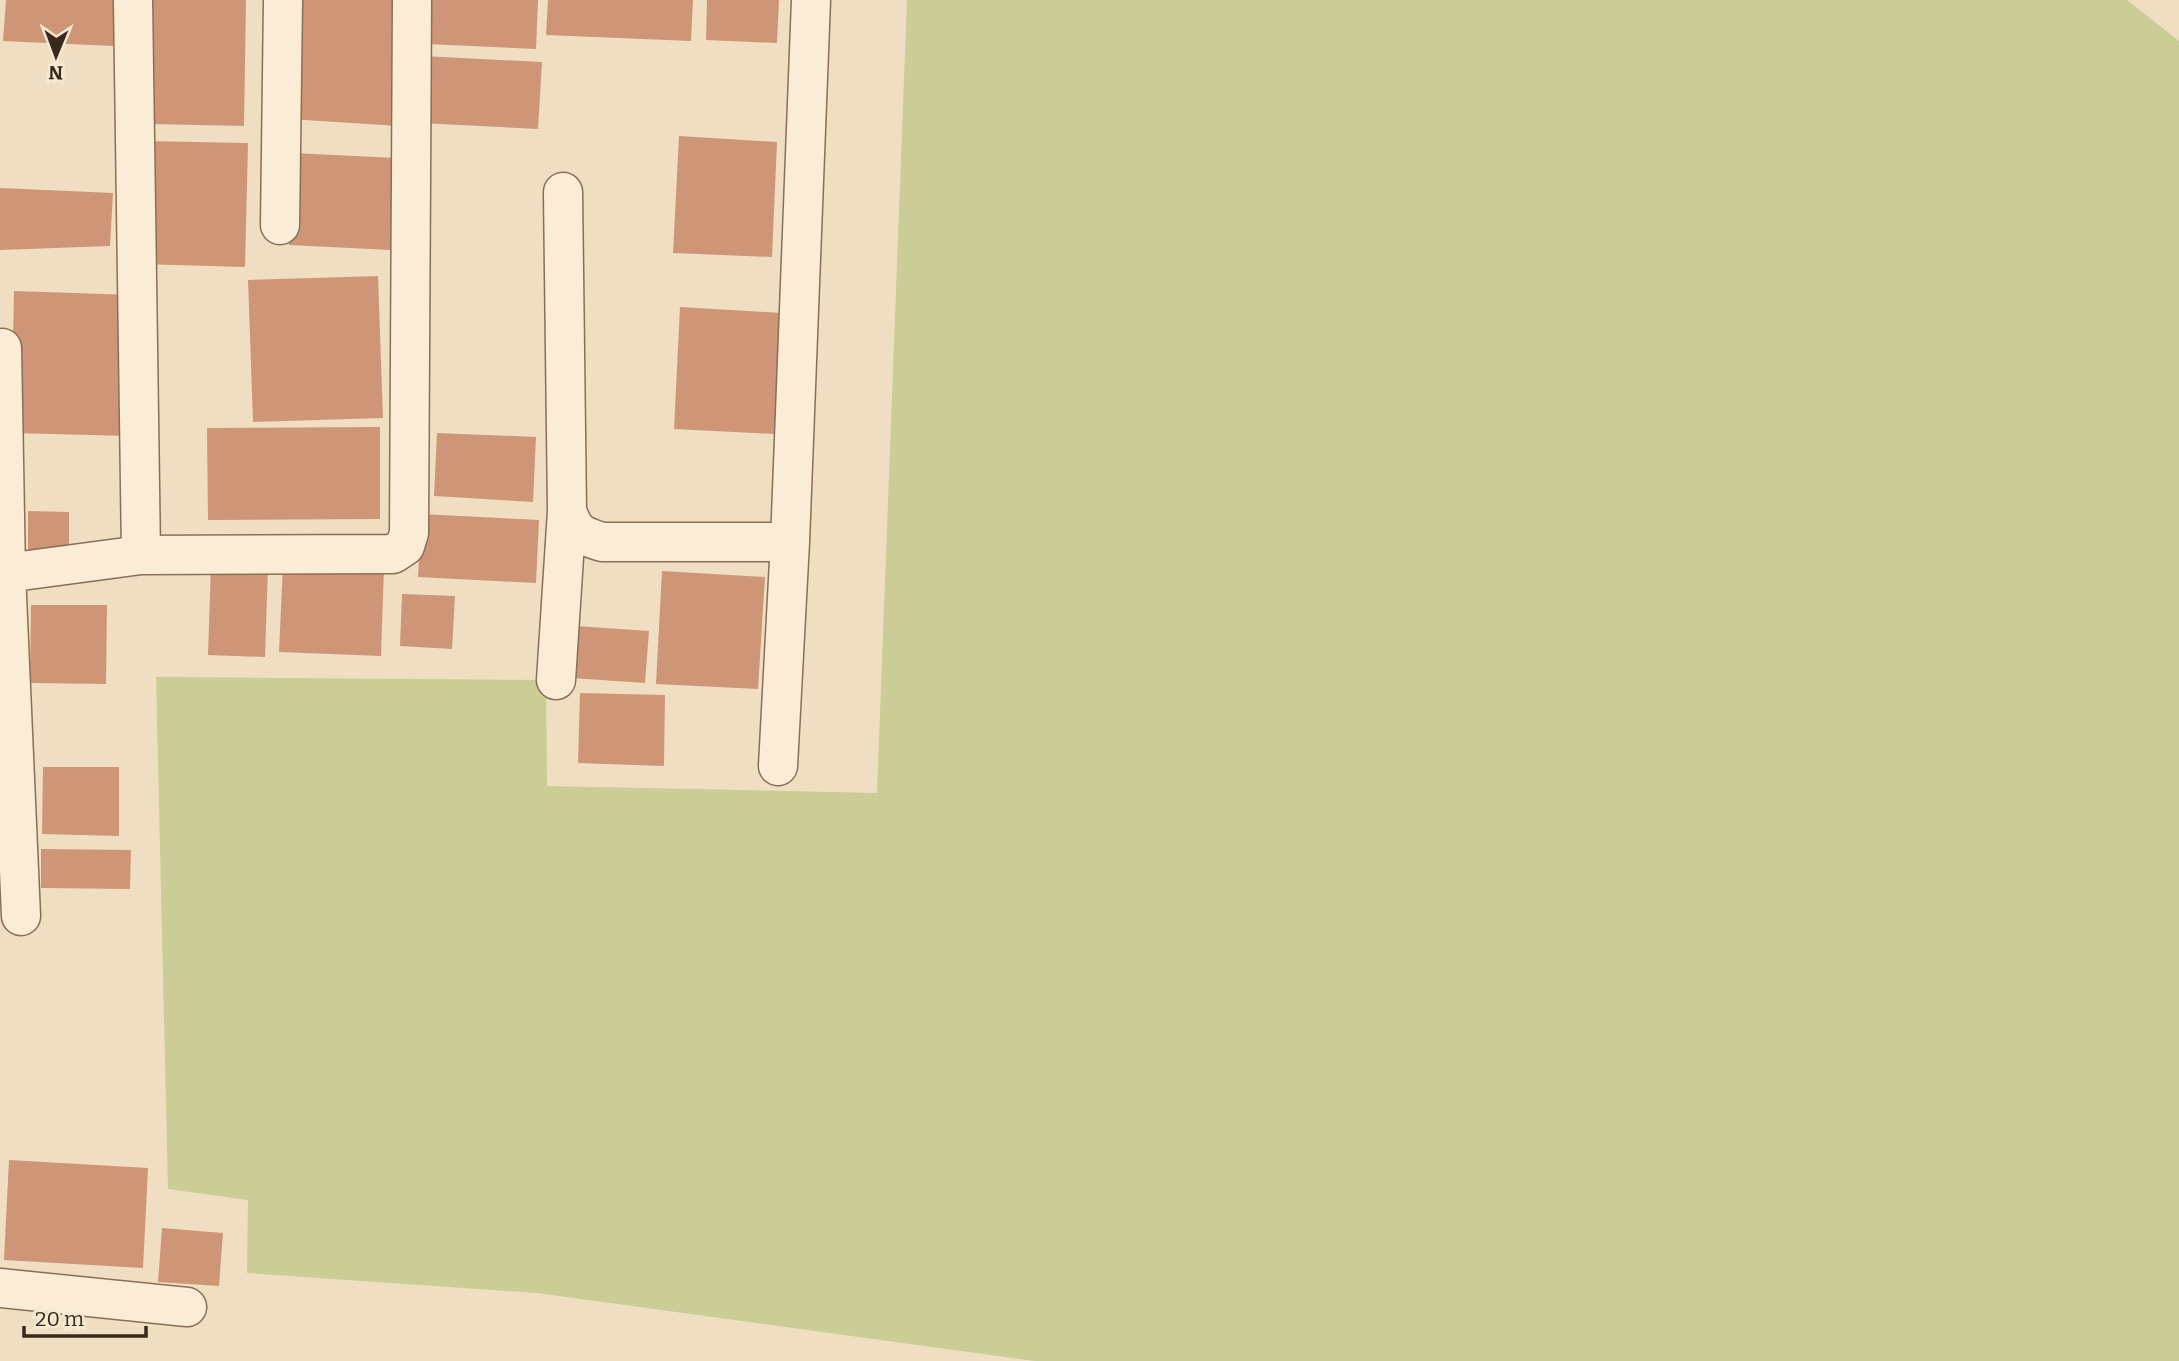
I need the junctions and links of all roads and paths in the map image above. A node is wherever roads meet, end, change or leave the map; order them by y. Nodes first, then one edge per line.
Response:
1 (133, 0) edge
2 (284, 0) edge
3 (412, 0) edge
4 (811, 0) edge
5 (563, 192) dead end
6 (279, 225) dead end
7 (2, 348) dead end
8 (567, 511) junction
9 (790, 542) junction
10 (142, 555) junction
11 (6, 573) junction
12 (556, 680) dead end
13 (778, 766) dead end
14 (21, 916) dead end
15 (0, 1288) edge
16 (187, 1307) dead end

1 - 10 street
2 - 6 street
3 - 10 street
4 - 9 street
5 - 8 street
7 - 11 street
8 - 9 street
8 - 12 street
9 - 13 street
10 - 11 street
11 - 14 street
15 - 16 street

